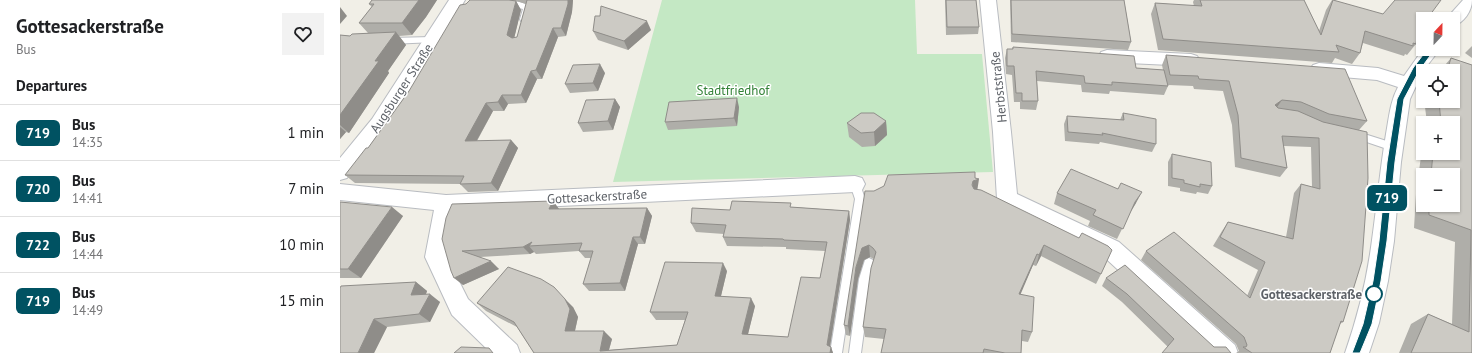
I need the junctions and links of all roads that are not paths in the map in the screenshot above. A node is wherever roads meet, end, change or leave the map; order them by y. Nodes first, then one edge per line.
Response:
1 (988, 0) edge
2 (1471, 0) edge
3 (459, 1) edge
4 (496, 2) edge
5 (1460, 13) edge
6 (521, 29) edge
7 (432, 40) junction
8 (379, 41) edge
9 (1089, 54) edge
10 (1427, 56) edge
11 (1205, 60) edge
12 (1306, 68) edge
13 (1408, 84) junction
14 (1348, 133) edge
15 (1393, 146) junction
16 (340, 172) edge
17 (855, 184) joint
18 (340, 192) edge
19 (446, 203) junction
20 (869, 263) dead end
21 (508, 353) edge
22 (836, 353) edge
23 (855, 353) edge
24 (1226, 353) edge
25 (1357, 353) edge

1 - 24 street, Herbststraße
2 - 5 street
3 - 7 street, Augsburger Straße
4 - 6 lane
7 - 8 lane
7 - 16 street, Augsburger Straße
9 - 11 street
10 - 13 street
12 - 13 street
13 - 15 street
14 - 15 lane
15 - 25 street
17 - 19 street, Gottesackerstraße
17 - 22 lane
18 - 19 street, Gottesackerstraße
19 - 21 street
20 - 23 lane

